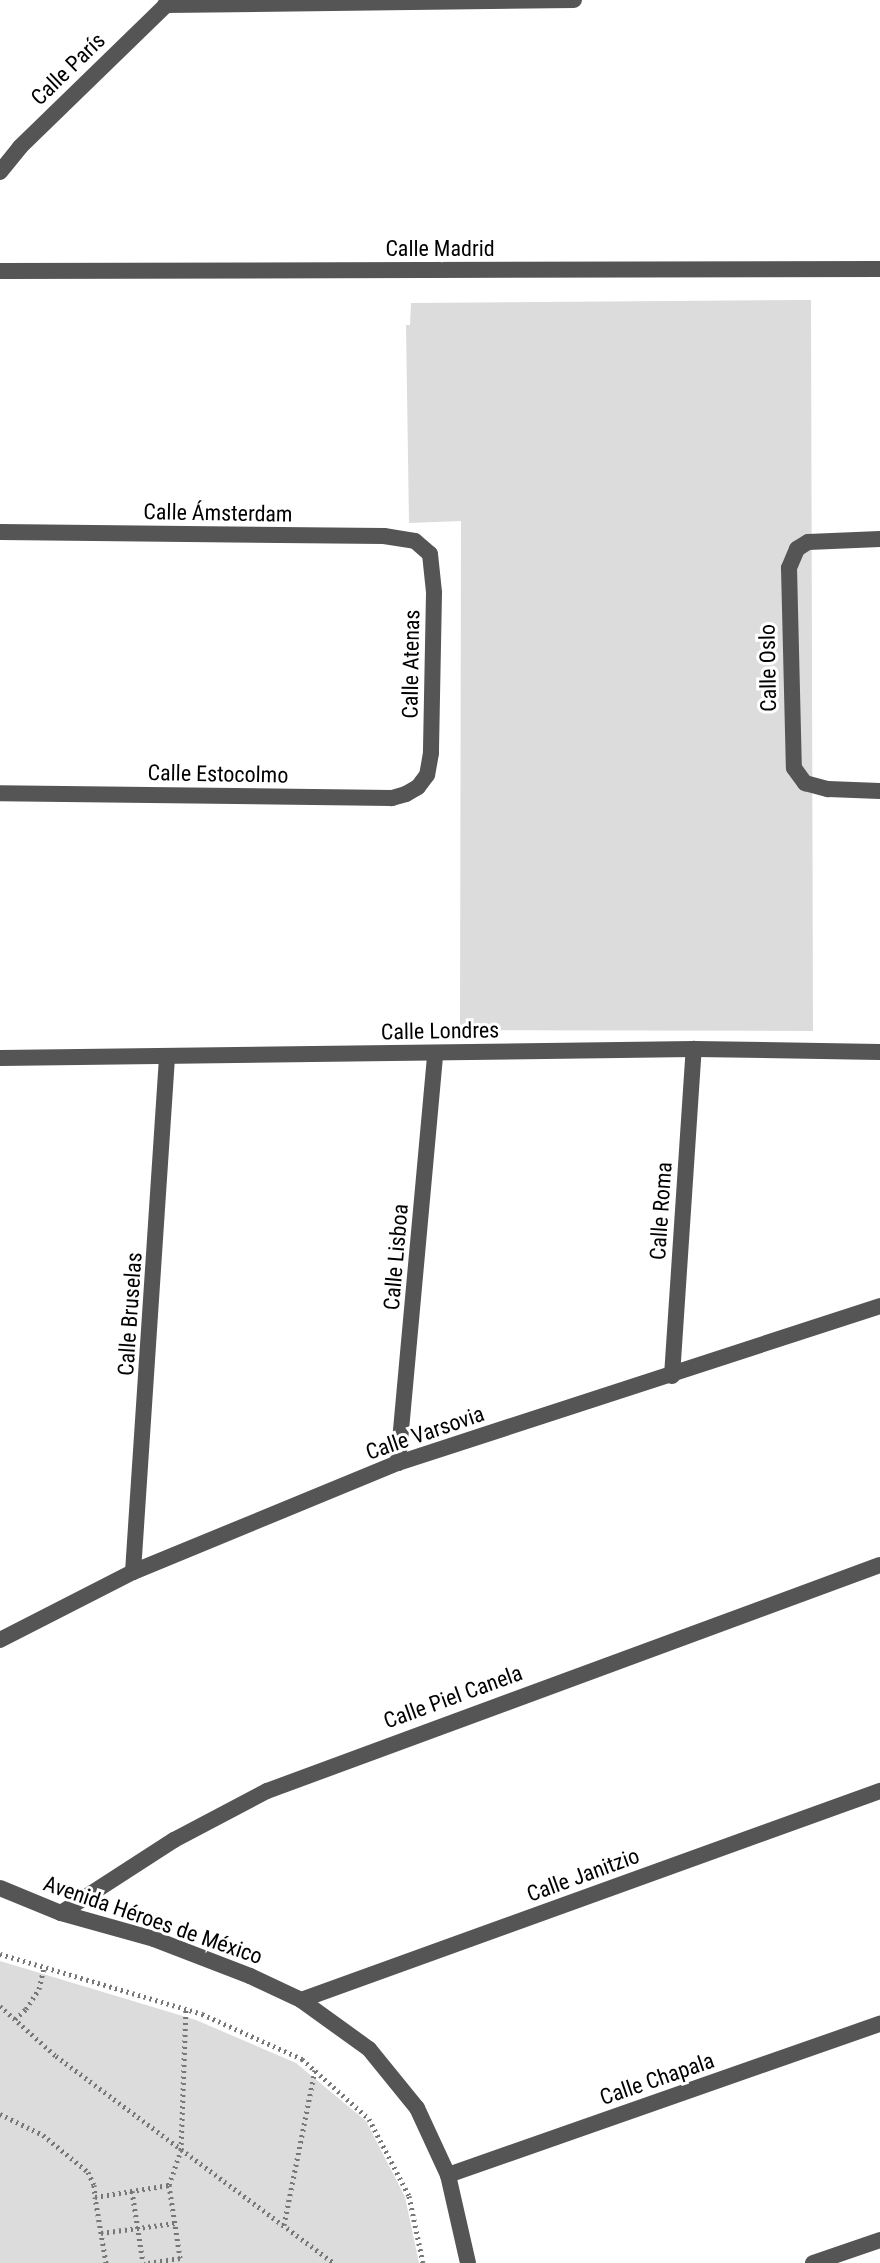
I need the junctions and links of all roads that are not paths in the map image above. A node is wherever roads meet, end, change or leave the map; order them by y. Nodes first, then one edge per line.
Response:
1 (574, 0) edge
2 (168, 2) edge
3 (0, 172) edge
4 (880, 269) edge
5 (0, 271) edge
6 (0, 532) edge
7 (880, 539) edge
8 (430, 554) joint
9 (427, 775) joint
10 (880, 791) edge
11 (0, 793) edge
12 (694, 1049) junction
13 (880, 1052) edge
14 (435, 1054) junction
15 (0, 1058) edge
16 (167, 1058) junction
17 (880, 1306) edge
18 (672, 1376) junction
19 (398, 1463) junction
20 (880, 1565) edge
21 (133, 1572) junction
22 (0, 1640) edge
23 (880, 1791) edge
24 (0, 1888) edge
25 (61, 1913) junction
26 (301, 2000) junction
27 (880, 2024) edge
28 (448, 2175) junction
29 (880, 2240) edge
30 (468, 2263) edge
31 (813, 2263) edge

1 - 2 street
2 - 3 street, Calle París
4 - 5 street, Calle Madrid
6 - 8 street, Calle Ámsterdam
7 - 10 street, Calle Oslo
8 - 9 street, Calle Atenas
9 - 11 street, Calle Estocolmo
12 - 13 street, Calle Londres
12 - 14 street, Calle Londres
12 - 18 street, Calle Roma
14 - 16 street, Calle Londres
14 - 19 street, Calle Lisboa
15 - 16 street, Calle Londres
16 - 21 street, Calle Bruselas
17 - 18 street, Calle Varsovia
18 - 19 street, Calle Varsovia
19 - 21 street, Calle Varsovia
20 - 25 street, Calle Piel Canela
21 - 22 street, Calle Varsovia
23 - 26 street, Calle Janitzio
24 - 25 street, Avenida Héroes de México
25 - 26 street, Avenida Héroes de México
26 - 28 street, Avenida Héroes de México
27 - 28 street, Calle Chapala
28 - 30 street, Avenida Héroes de México
29 - 31 street

